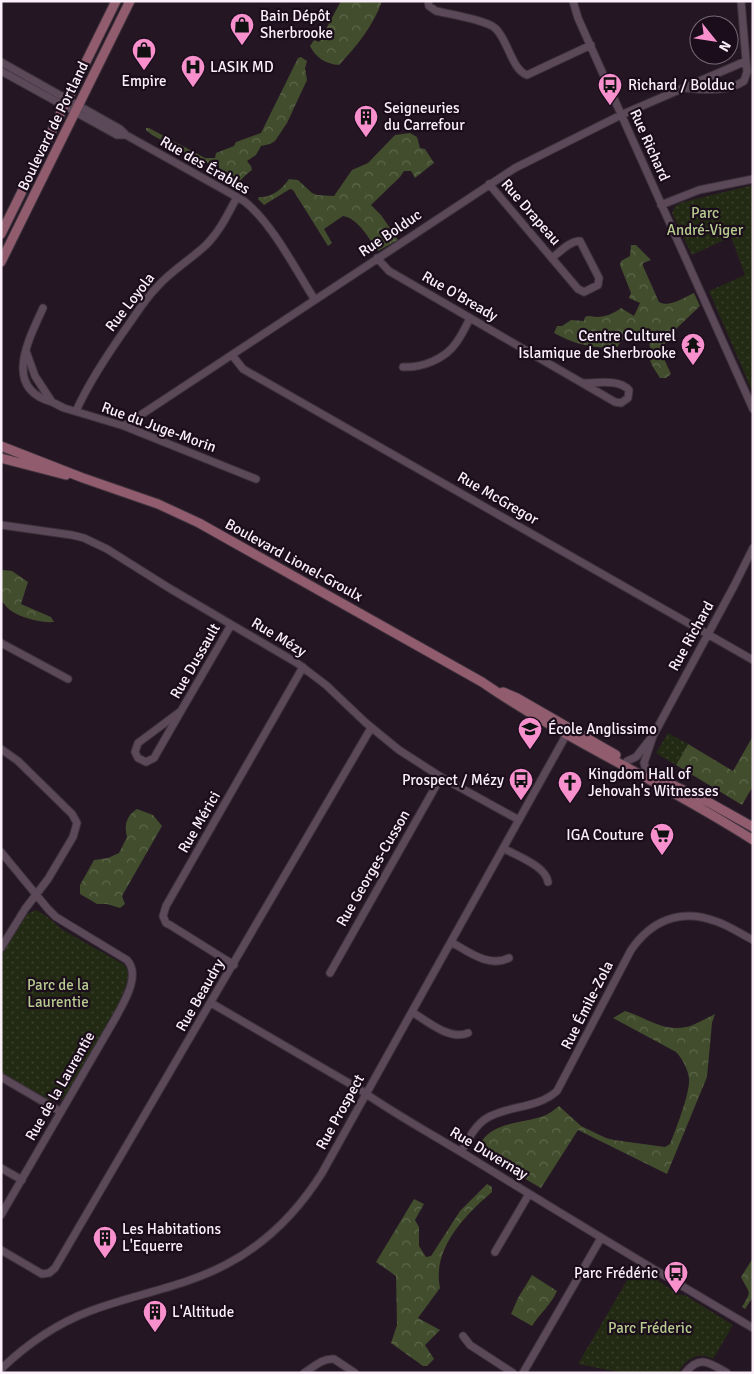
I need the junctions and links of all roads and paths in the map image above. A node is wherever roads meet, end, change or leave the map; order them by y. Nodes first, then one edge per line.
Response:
1 (116, 1) edge
2 (130, 1) edge
3 (573, 1) edge
4 (741, 1) edge
5 (428, 4) edge
6 (591, 45) junction
7 (746, 61) junction
8 (1, 62) edge
9 (1, 71) edge
10 (685, 88) junction
11 (66, 102) junction
12 (77, 109) junction
13 (621, 115) junction
14 (753, 179) edge
15 (489, 184) junction
16 (237, 197) junction
17 (661, 205) junction
18 (1, 234) edge
19 (377, 258) junction
20 (552, 258) junction
21 (1, 262) edge
22 (315, 300) junction
23 (43, 308) dead end
24 (470, 318) junction
25 (26, 351) junction
26 (232, 355) junction
27 (403, 367) dead end
28 (584, 383) junction
29 (52, 402) junction
30 (753, 409) edge
31 (76, 411) junction
32 (124, 426) junction
33 (3, 446) edge
34 (1, 458) edge
35 (83, 478) junction
36 (256, 479) dead end
37 (1, 525) edge
38 (753, 548) edge
39 (231, 625) junction
40 (708, 634) junction
41 (1, 643) edge
42 (753, 660) edge
43 (303, 668) junction
44 (68, 679) dead end
45 (182, 711) junction
46 (371, 728) junction
47 (568, 732) junction
48 (653, 736) junction
49 (1, 749) edge
50 (627, 761) junction
51 (647, 773) junction
52 (441, 777) junction
53 (519, 820) junction
54 (753, 826) edge
55 (753, 840) edge
56 (503, 848) junction
57 (1, 852) edge
58 (548, 882) dead end
59 (36, 895) junction
60 (753, 940) edge
61 (451, 942) junction
62 (1, 948) edge
63 (510, 958) dead end
64 (234, 965) junction
65 (330, 973) dead end
66 (211, 1003) junction
67 (412, 1012) junction
68 (468, 1033) dead end
69 (1, 1077) edge
70 (366, 1095) junction
71 (61, 1112) junction
72 (461, 1152) junction
73 (1, 1168) edge
74 (22, 1180) junction
75 (529, 1194) junction
76 (1, 1215) edge
77 (601, 1238) junction
78 (1, 1250) edge
79 (496, 1252) dead end
80 (753, 1328) edge
81 (463, 1336) dead end
82 (1, 1369) edge
83 (304, 1373) edge
84 (356, 1373) edge
85 (512, 1373) edge
86 (523, 1373) edge
87 (685, 1373) edge
88 (727, 1373) edge

1 - 11 main road, Boulevard de Portland
2 - 12 main road, Boulevard de Portland
3 - 6 street, Rue Richard
4 - 7 street
5 - 6 street
6 - 13 street, Rue Richard
7 - 10 street, Rue Bolduc
7 - 10 street, Rue Bolduc
8 - 11 street, Rue des Érables
9 - 11 street, Rue des Érables
10 - 13 street, Rue Bolduc
11 - 12 street, Rue des Érables
11 - 18 main road, Boulevard de Portland
12 - 16 street, Rue des Érables
12 - 21 main road, Boulevard de Portland
13 - 15 street, Rue Bolduc
13 - 17 street, Rue Richard
14 - 17 street
15 - 19 street, Rue Bolduc
15 - 20 street, Rue Drapeau
16 - 22 street, Rue des Érables
16 - 31 street, Rue Loyola
17 - 30 street, Rue Richard
19 - 22 street, Rue Bolduc
19 - 24 street, Rue O'Bready
20 - 20 street, Rue Drapeau
22 - 26 street, Rue Bolduc
23 - 25 street, Rue du Juge-Morin
24 - 27 street
24 - 28 street, Rue O'Bready
25 - 29 street
25 - 29 street, Rue du Juge-Morin
26 - 32 street, Rue Bolduc
26 - 40 street, Rue McGregor
28 - 28 street, Rue O'Bready
29 - 31 street, Rue du Juge-Morin
31 - 32 street, Rue du Juge-Morin
32 - 36 street, Rue du Juge-Morin
33 - 35 main road, Boulevard Lionel-Groulx
34 - 35 main road, Boulevard Lionel-Groulx
35 - 47 main road, Boulevard Lionel-Groulx
37 - 39 street, Rue Mézy
38 - 40 street, Rue Richard
39 - 43 street, Rue Mézy
39 - 45 street, Rue Dussault
40 - 42 street, Rue McGregor
40 - 48 street, Rue Richard
41 - 44 street
43 - 46 street, Rue Mézy
43 - 64 street, Rue Mérici
45 - 45 street, Rue Dussault
46 - 52 street, Rue Mézy
46 - 64 street, Rue Beaudry
47 - 50 main road, Boulevard Lionel-Groulx
47 - 53 street, Rue Prospect
47 - 55 main road, Boulevard Lionel-Groulx
48 - 50 street, Rue Richard
48 - 51 street, Rue Richard
49 - 59 street
50 - 51 main road, Boulevard Lionel-Groulx
51 - 54 main road, Boulevard Lionel-Groulx
52 - 53 street, Rue Mézy
52 - 65 street, Rue Georges-Cusson
53 - 56 street, Rue Prospect
56 - 58 street
56 - 61 street, Rue Prospect
57 - 59 street
59 - 62 street
59 - 71 street, Rue de la Laurentie
60 - 72 street, Rue Émile-Zola
61 - 63 street
61 - 67 street, Rue Prospect
64 - 66 street, Rue Beaudry
66 - 70 street, Rue Duvernay
66 - 78 street, Rue Beaudry
67 - 68 street
67 - 70 street, Rue Prospect
69 - 71 street
70 - 72 street, Rue Duvernay
70 - 82 street, Rue Prospect
71 - 74 street, Rue de la Laurentie
72 - 75 street, Rue Duvernay
73 - 74 street
74 - 76 street, Rue de la Laurentie
75 - 77 street, Rue Duvernay
75 - 79 street
77 - 80 street, Rue Duvernay
77 - 86 street
81 - 85 street
83 - 84 street
87 - 88 street

